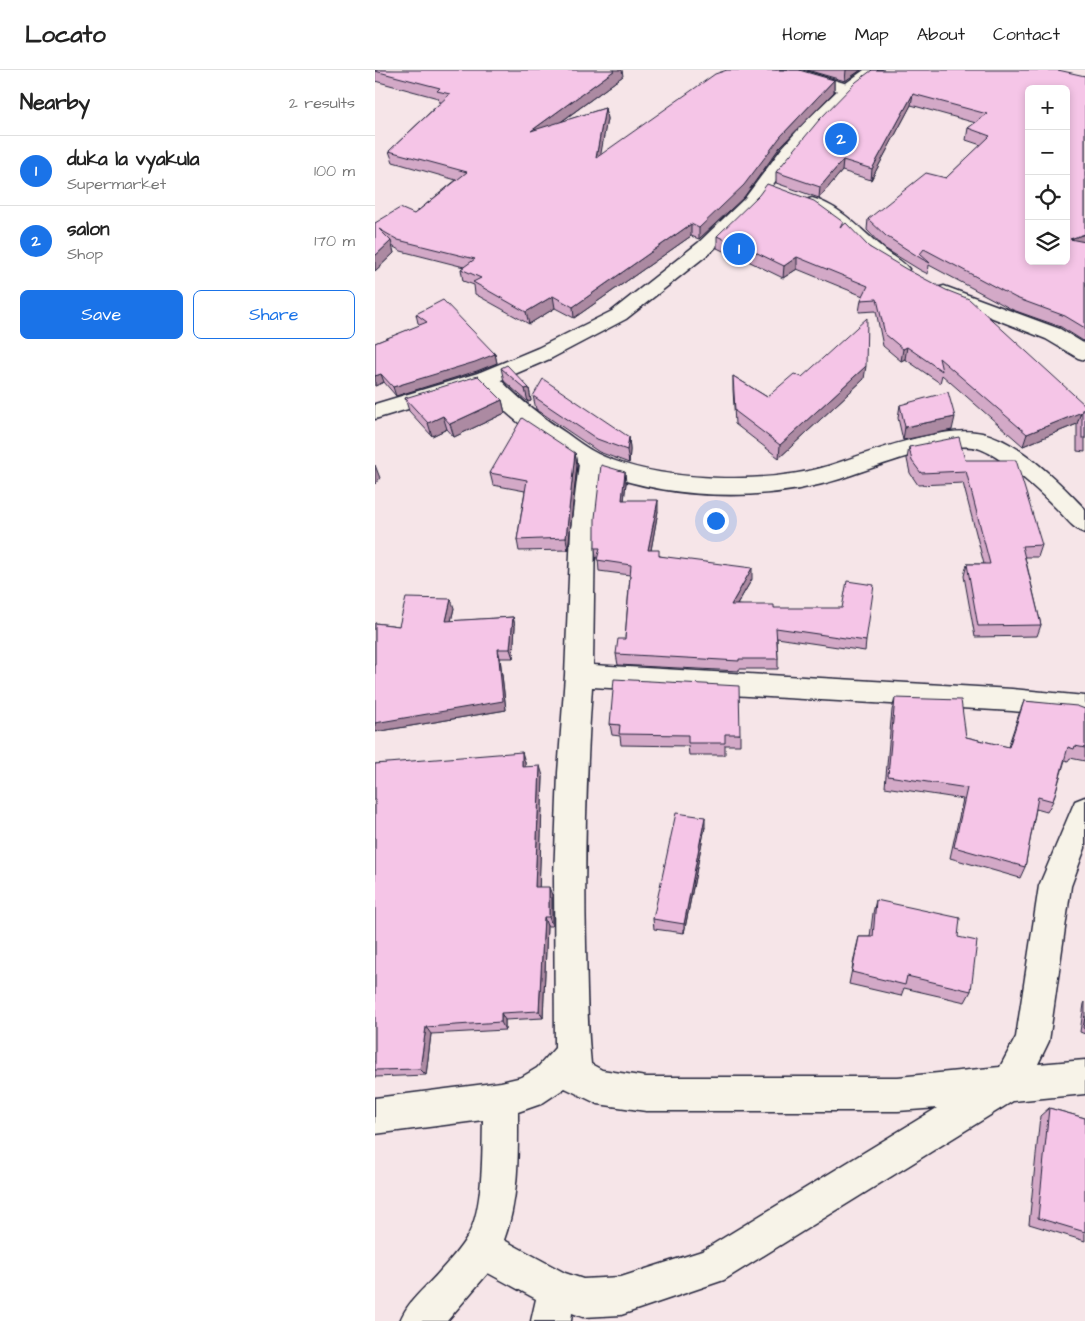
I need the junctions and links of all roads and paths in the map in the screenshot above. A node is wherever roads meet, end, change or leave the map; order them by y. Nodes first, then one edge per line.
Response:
1 (783, 70) edge
2 (874, 70) edge
3 (848, 89) junction
4 (763, 186) junction
5 (1085, 353) edge
6 (486, 378) junction
7 (375, 412) edge
8 (591, 460) junction
9 (1085, 524) edge
10 (579, 675) junction
11 (1085, 707) edge
12 (1085, 810) edge
13 (572, 1055) junction
14 (1085, 1077) edge
15 (1011, 1084) junction
16 (501, 1100) junction
17 (375, 1116) edge
18 (482, 1249) junction
19 (554, 1305) edge
20 (420, 1321) edge

1 - 3 street
2 - 3 street
3 - 4 street
4 - 5 street
4 - 6 street
6 - 7 street
6 - 8 street
8 - 9 street
8 - 10 street
10 - 11 street
10 - 13 street
12 - 15 street
13 - 15 street
13 - 16 street
14 - 15 street
15 - 19 street
16 - 17 street
16 - 18 street
18 - 19 street
18 - 20 street

